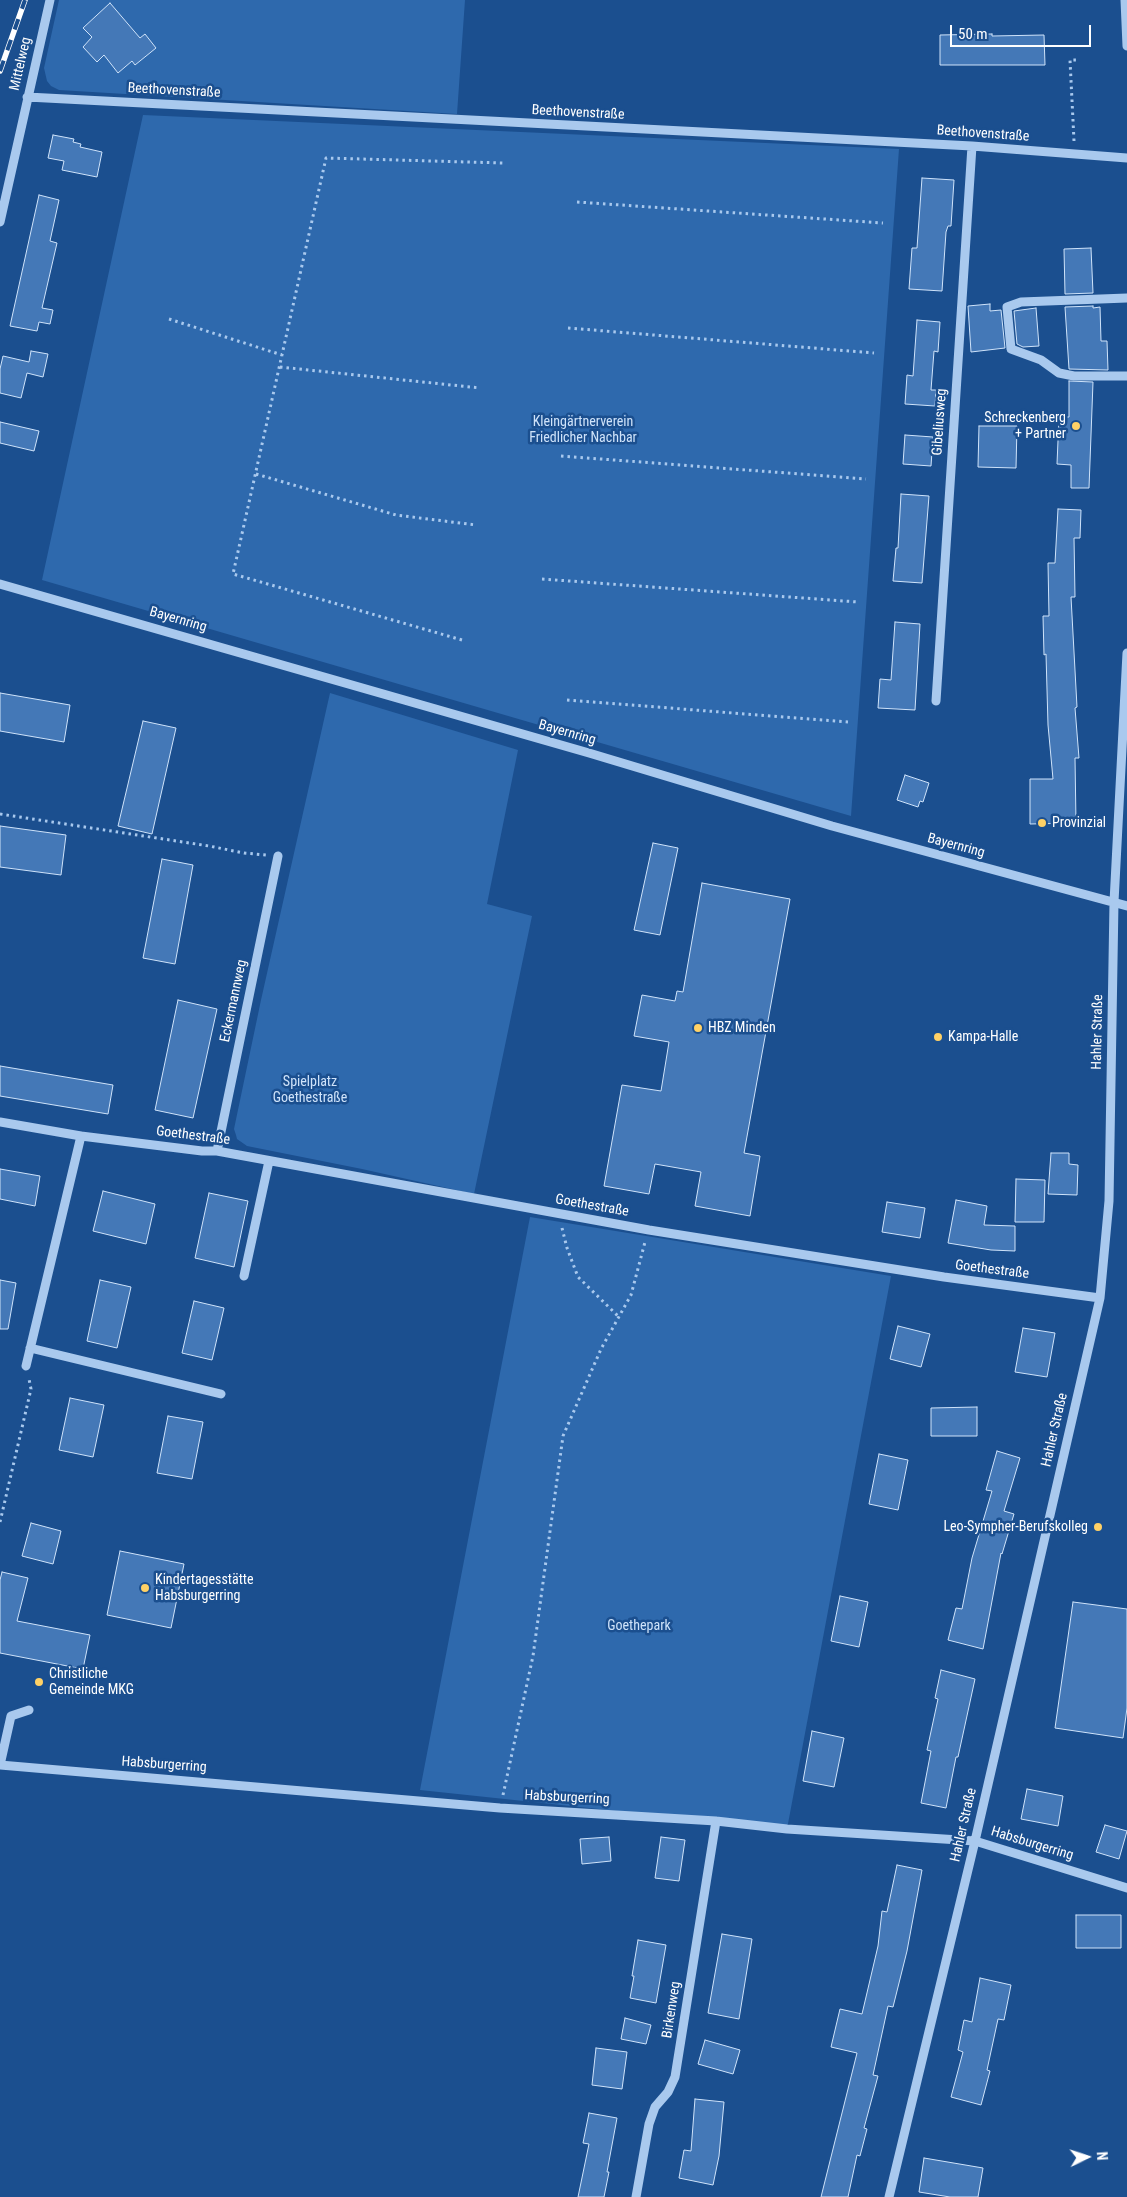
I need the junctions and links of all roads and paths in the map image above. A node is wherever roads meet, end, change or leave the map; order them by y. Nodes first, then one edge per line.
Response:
1 (50, 0) edge
2 (1126, 4) edge
3 (1127, 46) edge
4 (1076, 60) dead end
5 (27, 97) junction
6 (972, 146) junction
7 (1074, 154) junction
8 (1127, 158) edge
9 (503, 163) dead end
10 (577, 202) dead end
11 (0, 222) edge
12 (883, 223) dead end
13 (1127, 298) edge
14 (169, 318) dead end
15 (568, 328) dead end
16 (874, 353) dead end
17 (282, 356) junction
18 (280, 367) junction
19 (1127, 376) edge
20 (480, 388) dead end
21 (562, 456) dead end
22 (256, 474) junction
23 (866, 479) dead end
24 (476, 525) dead end
25 (542, 579) dead end
26 (0, 584) edge
27 (858, 602) dead end
28 (462, 640) dead end
29 (1127, 652) edge
30 (567, 700) dead end
31 (936, 700) dead end
32 (848, 722) dead end
33 (0, 814) edge
34 (278, 856) joint
35 (1114, 902) junction
36 (1127, 906) edge
37 (0, 1122) edge
38 (82, 1136) junction
39 (217, 1151) junction
40 (269, 1160) junction
41 (558, 1214) junction
42 (649, 1230) junction
43 (244, 1276) dead end
44 (1100, 1298) junction
45 (619, 1317) junction
46 (30, 1348) junction
47 (26, 1366) joint
48 (221, 1394) dead end
49 (0, 1522) edge
50 (29, 1710) dead end
51 (0, 1765) edge
52 (500, 1808) junction
53 (716, 1821) junction
54 (975, 1841) junction
55 (1127, 1888) edge
56 (636, 2197) edge
57 (889, 2197) edge

1 - 5 street, Mittelweg
2 - 3 street
4 - 7 path
5 - 6 street, Beethovenstraße
5 - 11 street, Mittelweg
6 - 7 street, Beethovenstraße
6 - 31 street, Gibeliusweg
7 - 8 street, Beethovenstraße
9 - 17 path
10 - 12 path
13 - 19 street
14 - 17 path
15 - 16 path
17 - 18 path
18 - 20 path
18 - 22 path
21 - 23 path
22 - 24 path
22 - 28 path
25 - 27 path
26 - 35 street, Bayernring
29 - 35 street, Hahler Straße
30 - 32 path
33 - 34 path
34 - 39 street, Eckermannweg
35 - 36 street, Bayernring
35 - 44 street, Hahler Straße
37 - 38 street, Goethestraße
38 - 39 street, Goethestraße
38 - 46 street
39 - 40 street, Goethestraße
40 - 41 street, Goethestraße
40 - 43 street
41 - 42 street, Goethestraße
41 - 45 path
42 - 44 street, Goethestraße
42 - 45 path
44 - 54 street, Hahler Straße
45 - 52 path
46 - 47 street
46 - 48 street
47 - 49 path
50 - 51 street
51 - 52 street, Habsburgerring
52 - 53 street, Habsburgerring
53 - 54 street, Habsburgerring
53 - 56 street, Birkenweg
54 - 55 street, Habsburgerring
54 - 57 street, Hahler Straße

